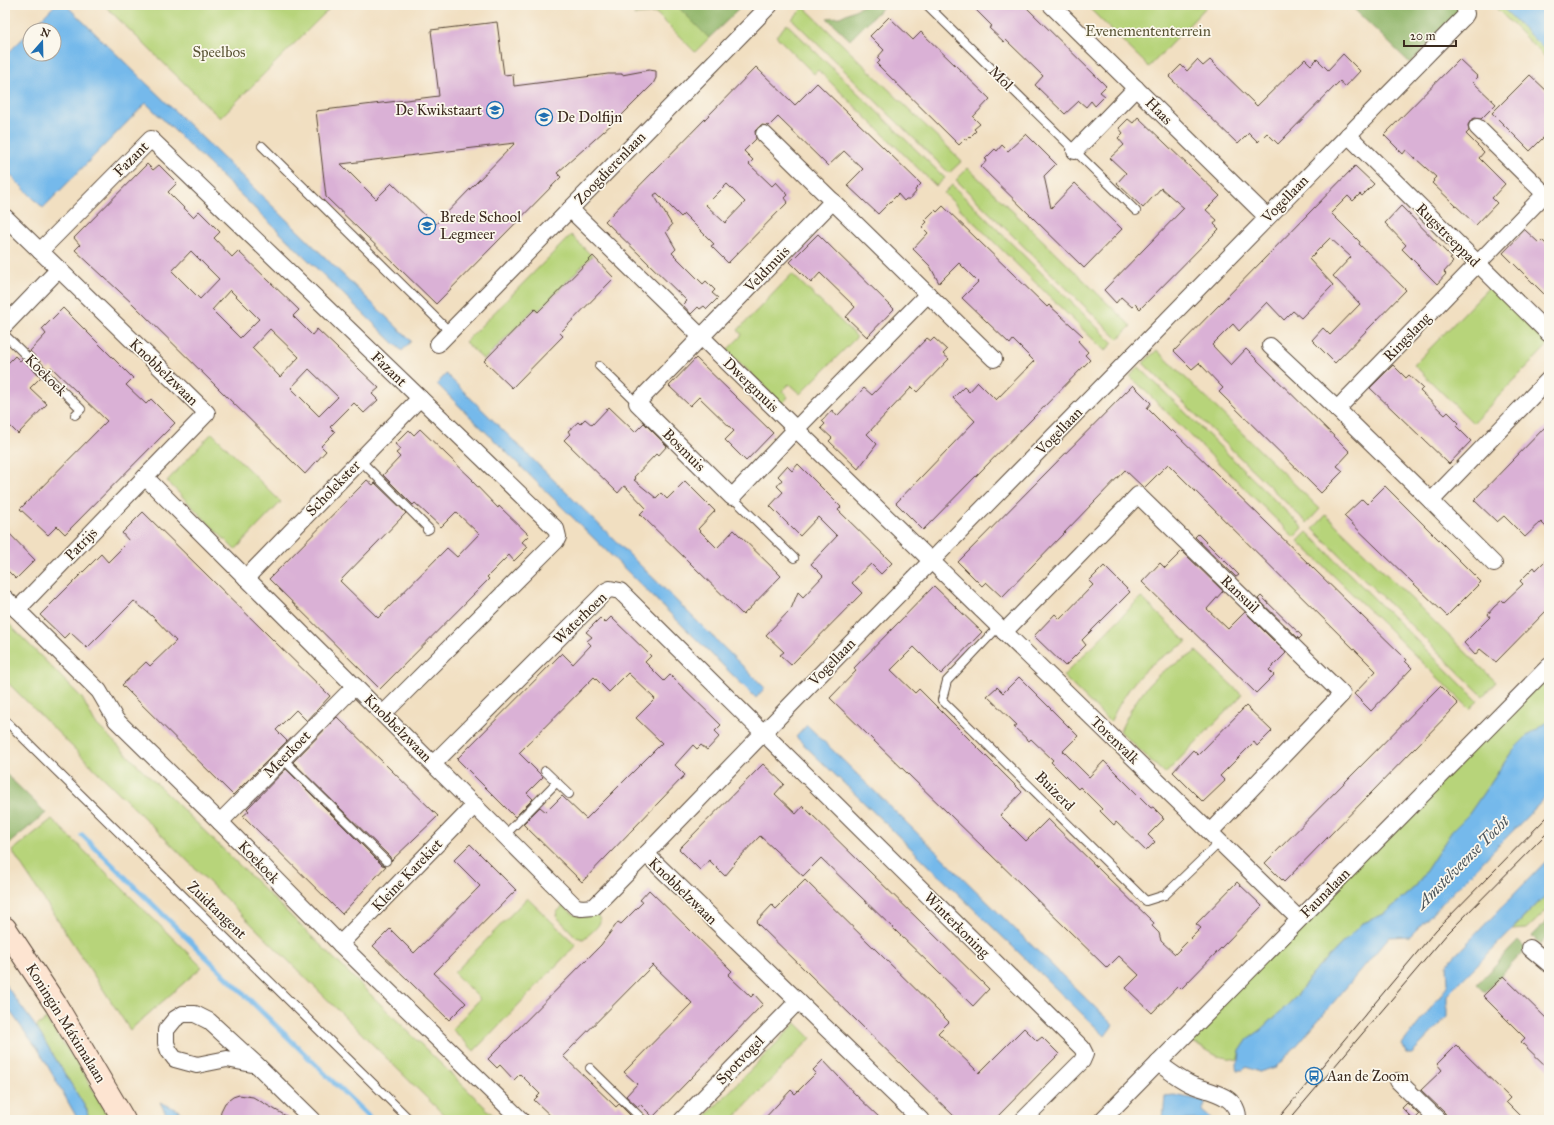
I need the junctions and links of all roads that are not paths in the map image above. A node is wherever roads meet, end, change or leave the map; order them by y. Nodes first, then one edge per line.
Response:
1 (770, 5) edge
2 (926, 5) edge
3 (1051, 5) edge
4 (1464, 5) edge
5 (1136, 88) junction
6 (1477, 127) dead end
7 (764, 134) dead end
8 (1348, 135) junction
9 (262, 146) dead end
10 (1075, 151) junction
11 (1547, 196) edge
12 (833, 201) junction
13 (570, 209) junction
14 (1136, 211) dead end
15 (5, 216) edge
16 (1267, 217) junction
17 (40, 251) junction
18 (1478, 264) junction
19 (59, 269) junction
20 (928, 294) junction
21 (5, 325) edge
22 (450, 332) junction
23 (1549, 334) edge
24 (5, 335) edge
25 (702, 337) junction
26 (438, 344) dead end
27 (1270, 346) dead end
28 (994, 359) dead end
29 (599, 366) dead end
30 (1549, 379) edge
31 (420, 398) junction
32 (637, 403) junction
33 (1337, 409) junction
34 (75, 415) dead end
35 (796, 429) junction
36 (360, 460) junction
37 (145, 477) junction
38 (732, 497) junction
39 (1431, 501) junction
40 (427, 530) dead end
41 (794, 558) dead end
42 (931, 561) junction
43 (1494, 564) dead end
44 (246, 578) junction
45 (5, 598) edge
46 (17, 610) junction
47 (1001, 629) junction
48 (1549, 666) edge
49 (355, 686) junction
50 (383, 714) junction
51 (5, 720) edge
52 (764, 733) junction
53 (283, 759) junction
54 (433, 764) junction
55 (545, 771) dead end
56 (557, 782) junction
57 (569, 794) dead end
58 (475, 805) junction
59 (220, 822) junction
60 (505, 835) junction
61 (1215, 837) junction
62 (646, 854) junction
63 (386, 861) dead end
64 (1299, 919) junction
65 (5, 928) edge
66 (340, 944) junction
67 (1530, 948) dead end
68 (1549, 964) edge
69 (798, 1001) junction
70 (1158, 1063) junction
71 (257, 1065) junction
72 (590, 1068) dead end
73 (1398, 1081) dead end
74 (124, 1120) edge
75 (312, 1120) edge
76 (410, 1120) edge
77 (521, 1120) edge
78 (643, 1120) edge
79 (682, 1120) edge
80 (921, 1120) edge
81 (1023, 1120) edge
82 (1102, 1120) edge
83 (1238, 1120) edge
84 (1438, 1120) edge

1 - 13 street, Zoogdierenlaan
2 - 10 lane, Mol
3 - 5 street, Haas
4 - 8 street, Vogellaan
5 - 10 street
5 - 16 street, Haas
6 - 11 street
7 - 12 street
8 - 16 street, Vogellaan
8 - 18 street, Rugstreeppad
9 - 22 lane
10 - 14 lane, Mol
11 - 18 street, Ringslang
12 - 20 street
12 - 25 street, Veldmuis
13 - 22 street, Zoogdierenlaan
13 - 25 street, Dwergmuis
15 - 17 street, Knobbelzwaan
16 - 42 street, Vogellaan
17 - 19 street, Knobbelzwaan
17 - 31 street, Fazant
18 - 23 street, Rugstreeppad
18 - 33 street, Ringslang
19 - 21 street
19 - 37 street, Knobbelzwaan
20 - 28 street
20 - 35 street
22 - 26 street, Zoogdierenlaan
24 - 34 lane, Koekoek
25 - 32 street
25 - 35 street, Dwergmuis
27 - 33 street
29 - 32 lane, Bosmuis
30 - 39 street
31 - 36 street, Scholekster
31 - 50 street, Fazant
32 - 38 street, Bosmuis
33 - 39 street
35 - 38 street
35 - 42 street, Dwergmuis
36 - 40 lane
36 - 44 street, Scholekster
37 - 44 street, Knobbelzwaan
37 - 46 street, Patrijs
38 - 41 lane, Bosmuis
39 - 43 street
42 - 47 street, Torenvalk
42 - 52 street, Vogellaan
44 - 49 street, Knobbelzwaan
45 - 46 street, Koekoek
46 - 59 street, Koekoek
47 - 61 street, Torenvalk
47 - 61 lane, Buizerd
47 - 61 street, Ransuil
48 - 64 street, Faunalaan
49 - 50 street, Knobbelzwaan
49 - 53 street, Meerkoet
50 - 54 street, Knobbelzwaan
51 - 76 lane, Zuidtangent
52 - 54 street, Waterhoen
52 - 62 street, Vogellaan
52 - 81 street, Winterkoning
53 - 59 street, Meerkoet
53 - 63 lane
54 - 58 street, Knobbelzwaan
55 - 56 lane
56 - 57 lane
56 - 60 lane
58 - 60 street, Knobbelzwaan
58 - 66 street, Kleine Karekiet
59 - 66 street, Koekoek
60 - 62 street, Knobbelzwaan
61 - 64 street, Torenvalk
62 - 69 street, Knobbelzwaan
64 - 70 street, Faunalaan
65 - 74 main road, Koningin Máximalaan
66 - 77 street, Koekoek
67 - 68 street
69 - 79 street, Spotvogel
69 - 80 street, Knobbelzwaan
70 - 82 street, Faunalaan
70 - 83 street
71 - 71 street
71 - 75 street
72 - 78 lane
73 - 84 street

